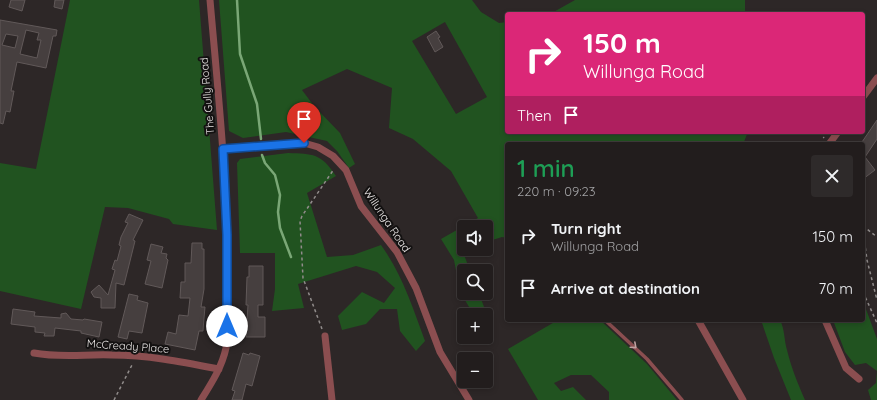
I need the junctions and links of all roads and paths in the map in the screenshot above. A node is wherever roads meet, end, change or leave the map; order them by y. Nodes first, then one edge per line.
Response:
1 (210, 0) edge
2 (877, 78) edge
3 (865, 94) edge
4 (223, 149) junction
5 (334, 169) dead end
6 (865, 228) edge
7 (877, 237) edge
8 (865, 250) edge
9 (865, 297) edge
10 (877, 300) edge
11 (607, 322) edge
12 (699, 322) edge
13 (826, 322) edge
14 (877, 324) edge
15 (325, 336) joint
16 (34, 353) dead end
17 (136, 356) junction
18 (219, 369) junction
19 (859, 379) dead end
20 (114, 400) edge
21 (201, 400) edge
22 (332, 400) edge
23 (469, 400) edge
24 (682, 400) edge
25 (743, 400) edge

1 - 4 street, The Gully Road
2 - 3 street
4 - 18 street, The Gully Road
4 - 23 street, Willunga Road
5 - 15 path
6 - 7 path
8 - 10 path
9 - 14 path
11 -> 24 lane
12 - 25 street
13 - 19 street
15 - 22 street
16 - 17 street, McCready Place
17 - 18 street, McCready Place
17 - 20 path
18 - 21 street, The Gully Road

